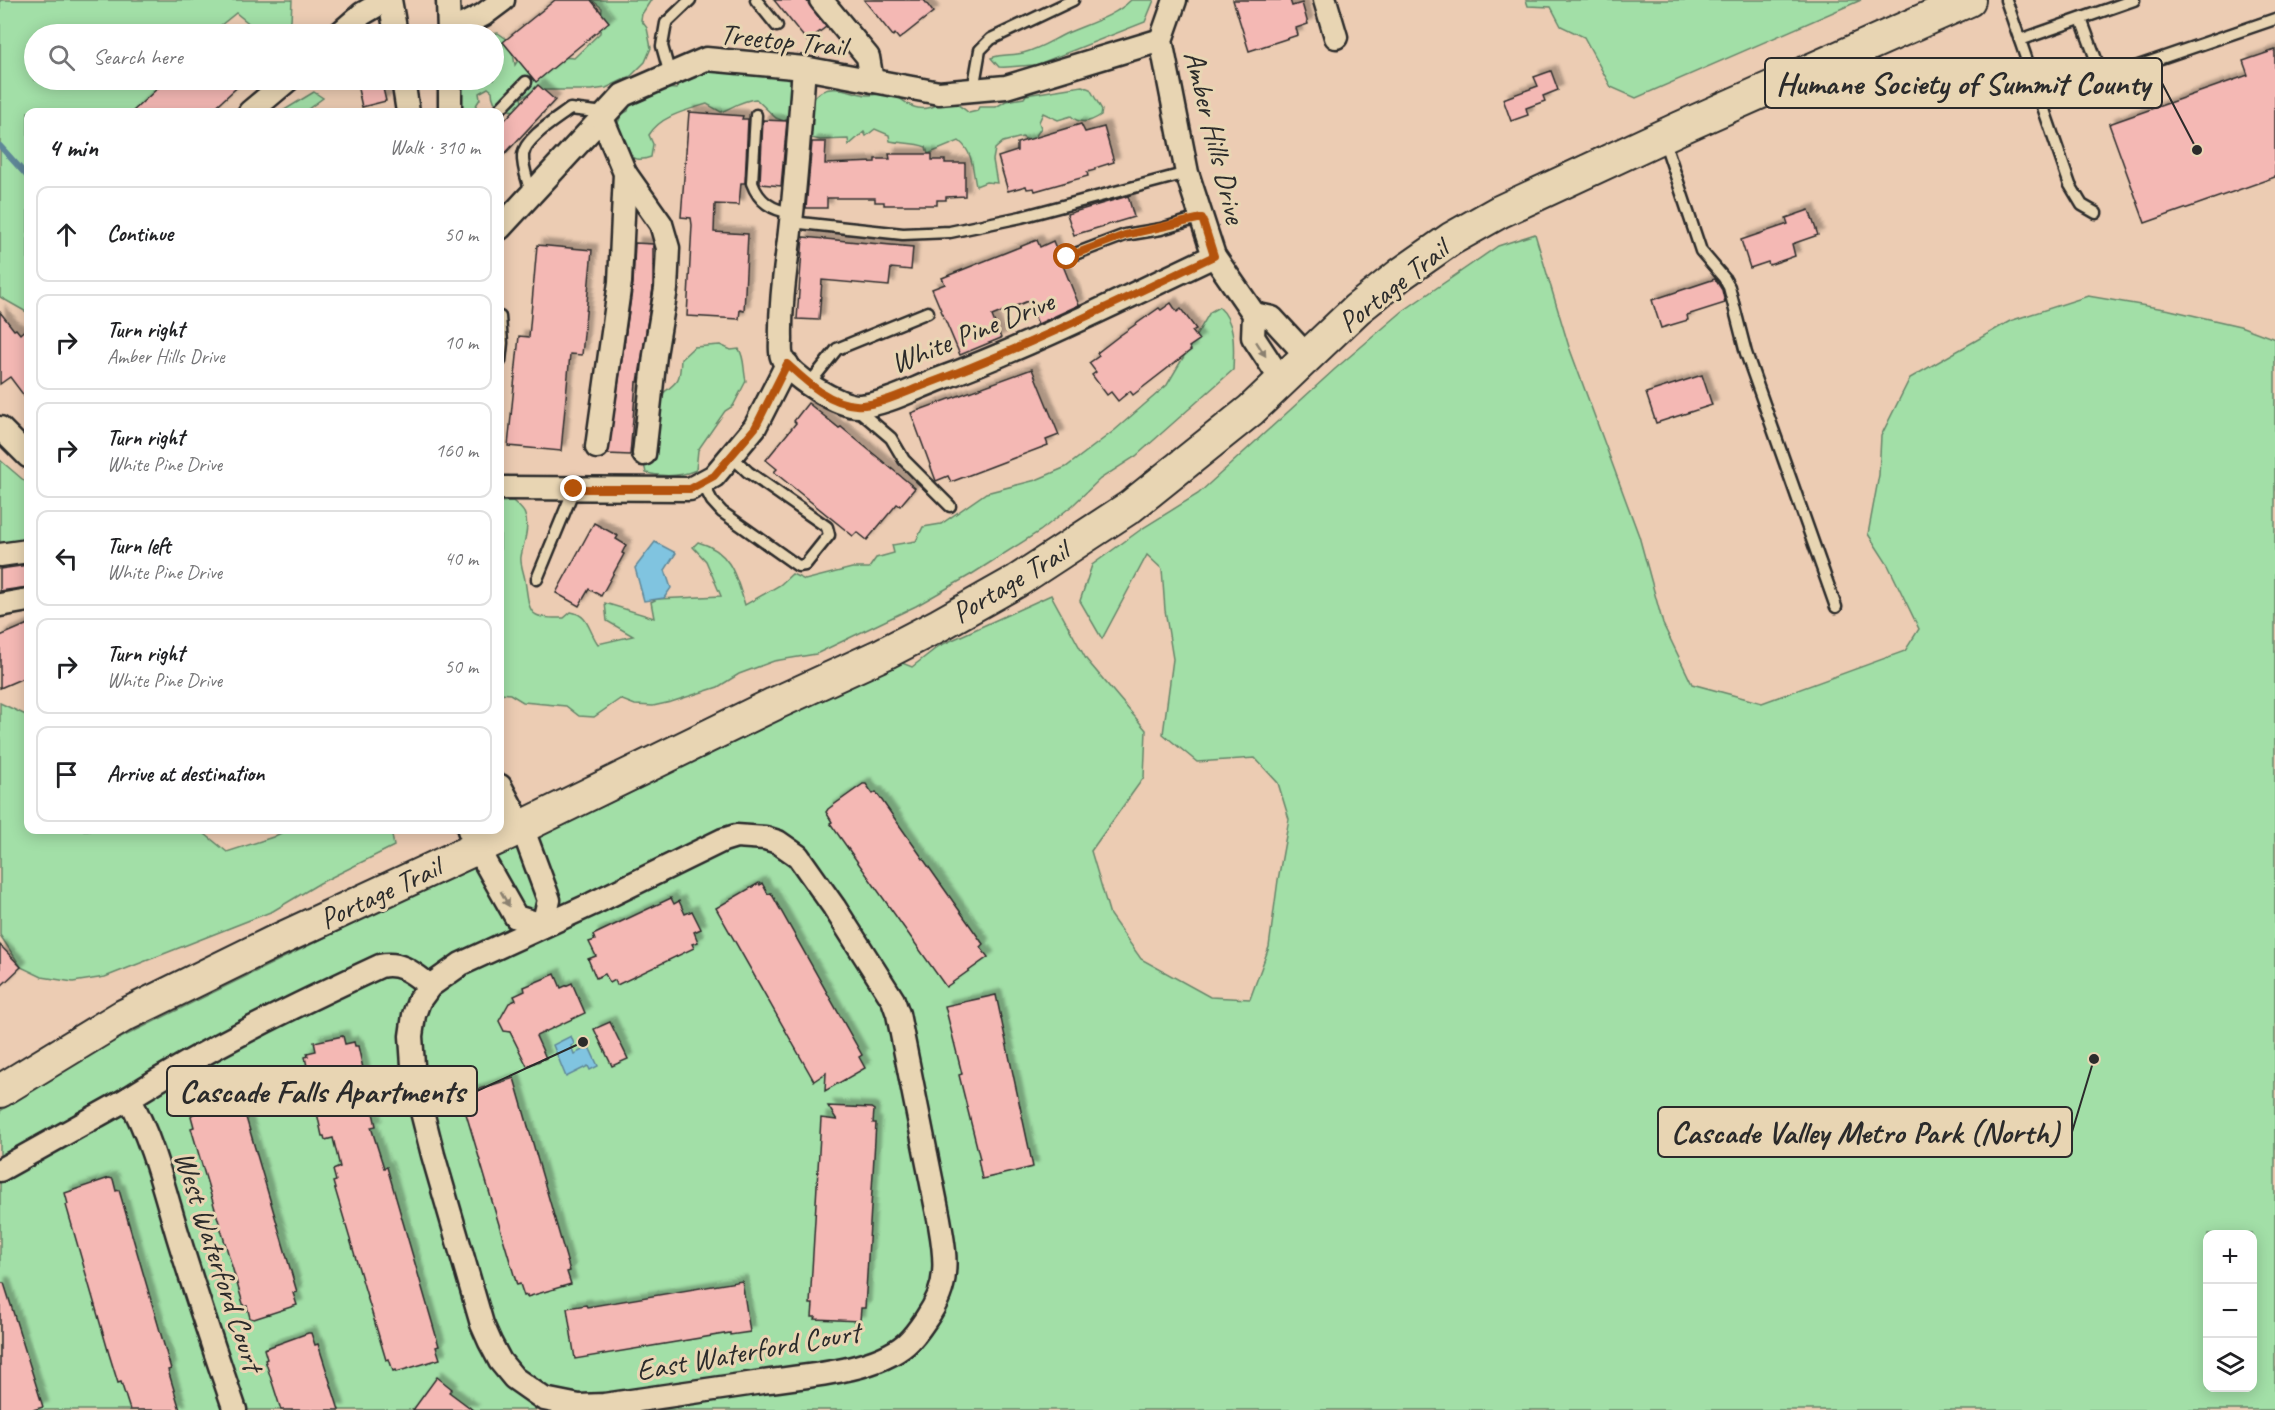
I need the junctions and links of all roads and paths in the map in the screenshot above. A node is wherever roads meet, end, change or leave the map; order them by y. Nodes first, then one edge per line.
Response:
1 (388, 0) edge
2 (448, 0) edge
3 (503, 0) edge
4 (690, 0) edge
5 (756, 0) edge
6 (821, 0) edge
7 (1073, 0) edge
8 (1174, 0) edge
9 (1325, 0) edge
10 (1969, 0) edge
11 (2006, 0) edge
12 (2134, 0) edge
13 (2080, 19) junction
14 (2275, 19) edge
15 (350, 24) edge
16 (394, 24) edge
17 (449, 24) edge
18 (466, 24) edge
19 (777, 26) dead end
20 (1336, 37) dead end
21 (1161, 40) junction
22 (2020, 40) junction
23 (804, 68) junction
24 (670, 75) junction
25 (872, 81) junction
26 (526, 82) dead end
27 (276, 90) edge
28 (405, 90) edge
29 (450, 90) edge
30 (973, 90) junction
31 (255, 108) edge
32 (407, 108) edge
33 (450, 108) edge
34 (501, 108) edge
35 (604, 115) junction
36 (756, 115) dead end
37 (1663, 135) junction
38 (625, 173) junction
39 (1187, 173) junction
40 (531, 193) junction
41 (2096, 213) dead end
42 (504, 217) edge
43 (792, 217) junction
44 (1202, 218) junction
45 (1214, 256) junction
46 (1067, 257) dead end
47 (928, 312) dead end
48 (1254, 314) junction
49 (1308, 357) junction
50 (787, 364) junction
51 (1282, 381) junction
52 (809, 384) junction
53 (852, 405) junction
54 (0, 428) edge
55 (597, 447) dead end
56 (24, 452) edge
57 (644, 454) dead end
58 (731, 456) junction
59 (702, 482) junction
60 (504, 488) edge
61 (574, 489) junction
62 (950, 506) dead end
63 (24, 552) edge
64 (0, 555) edge
65 (537, 579) dead end
66 (24, 601) edge
67 (0, 606) edge
68 (1836, 607) dead end
69 (504, 793) edge
70 (522, 827) junction
71 (504, 831) edge
72 (493, 834) edge
73 (473, 839) edge
74 (543, 925) junction
75 (430, 986) junction
76 (0, 1090) edge
77 (129, 1098) junction
78 (0, 1170) edge
79 (235, 1410) edge

1 - 15 street
1 - 16 street
2 - 17 street
3 - 18 street
4 - 24 lane
5 - 19 lane
6 - 25 street, Treetop Trail
7 - 30 lane
8 - 21 street, Amber Hills Drive
9 - 20 street
10 - 37 main road, Portage Trail
11 - 22 lane
12 - 13 lane
13 - 14 lane
13 - 22 lane
21 - 30 street, Treetop Trail
21 - 39 street, Amber Hills Drive
22 - 41 lane
23 - 24 street, Treetop Trail
23 - 25 street, Treetop Trail
23 - 43 street
24 - 35 street, Treetop Trail
25 - 30 street, Treetop Trail
26 - 34 lane
27 - 31 street
28 - 32 street
29 - 33 street
35 - 38 street
35 - 40 street, Treetop Trail
35 - 40 lane
36 - 43 lane
37 - 49 main road, Portage Trail
37 - 68 lane
38 - 55 street
38 - 57 street
39 - 43 lane
39 - 44 street, Amber Hills Drive
40 - 42 street, Treetop Trail
43 - 50 street
44 - 45 street, Amber Hills Drive
44 - 46 lane
45 - 48 street, Amber Hills Drive
45 - 53 street, White Pine Drive
47 - 52 lane
48 - 49 street, Amber Hills Drive
48 -> 51 street, Amber Hills Drive
49 - 51 main road, Portage Trail
50 - 52 street
50 - 58 street
51 - 70 main road, Portage Trail
52 - 53 street
53 - 62 lane
54 - 56 street
58 - 59 street
58 - 59 lane
59 - 61 street
60 - 61 street
61 - 65 lane
63 - 64 street
66 - 67 street
69 - 70 street
70 - 71 main road, Portage Trail
70 - 74 street
72 - 73 main road, Portage Trail
73 -> 74 street
73 - 76 main road, Portage Trail
74 - 75 street, East Waterford Court
74 - 75 street, East Waterford Court
75 - 77 street
77 - 78 street
77 - 79 street, West Waterford Court

